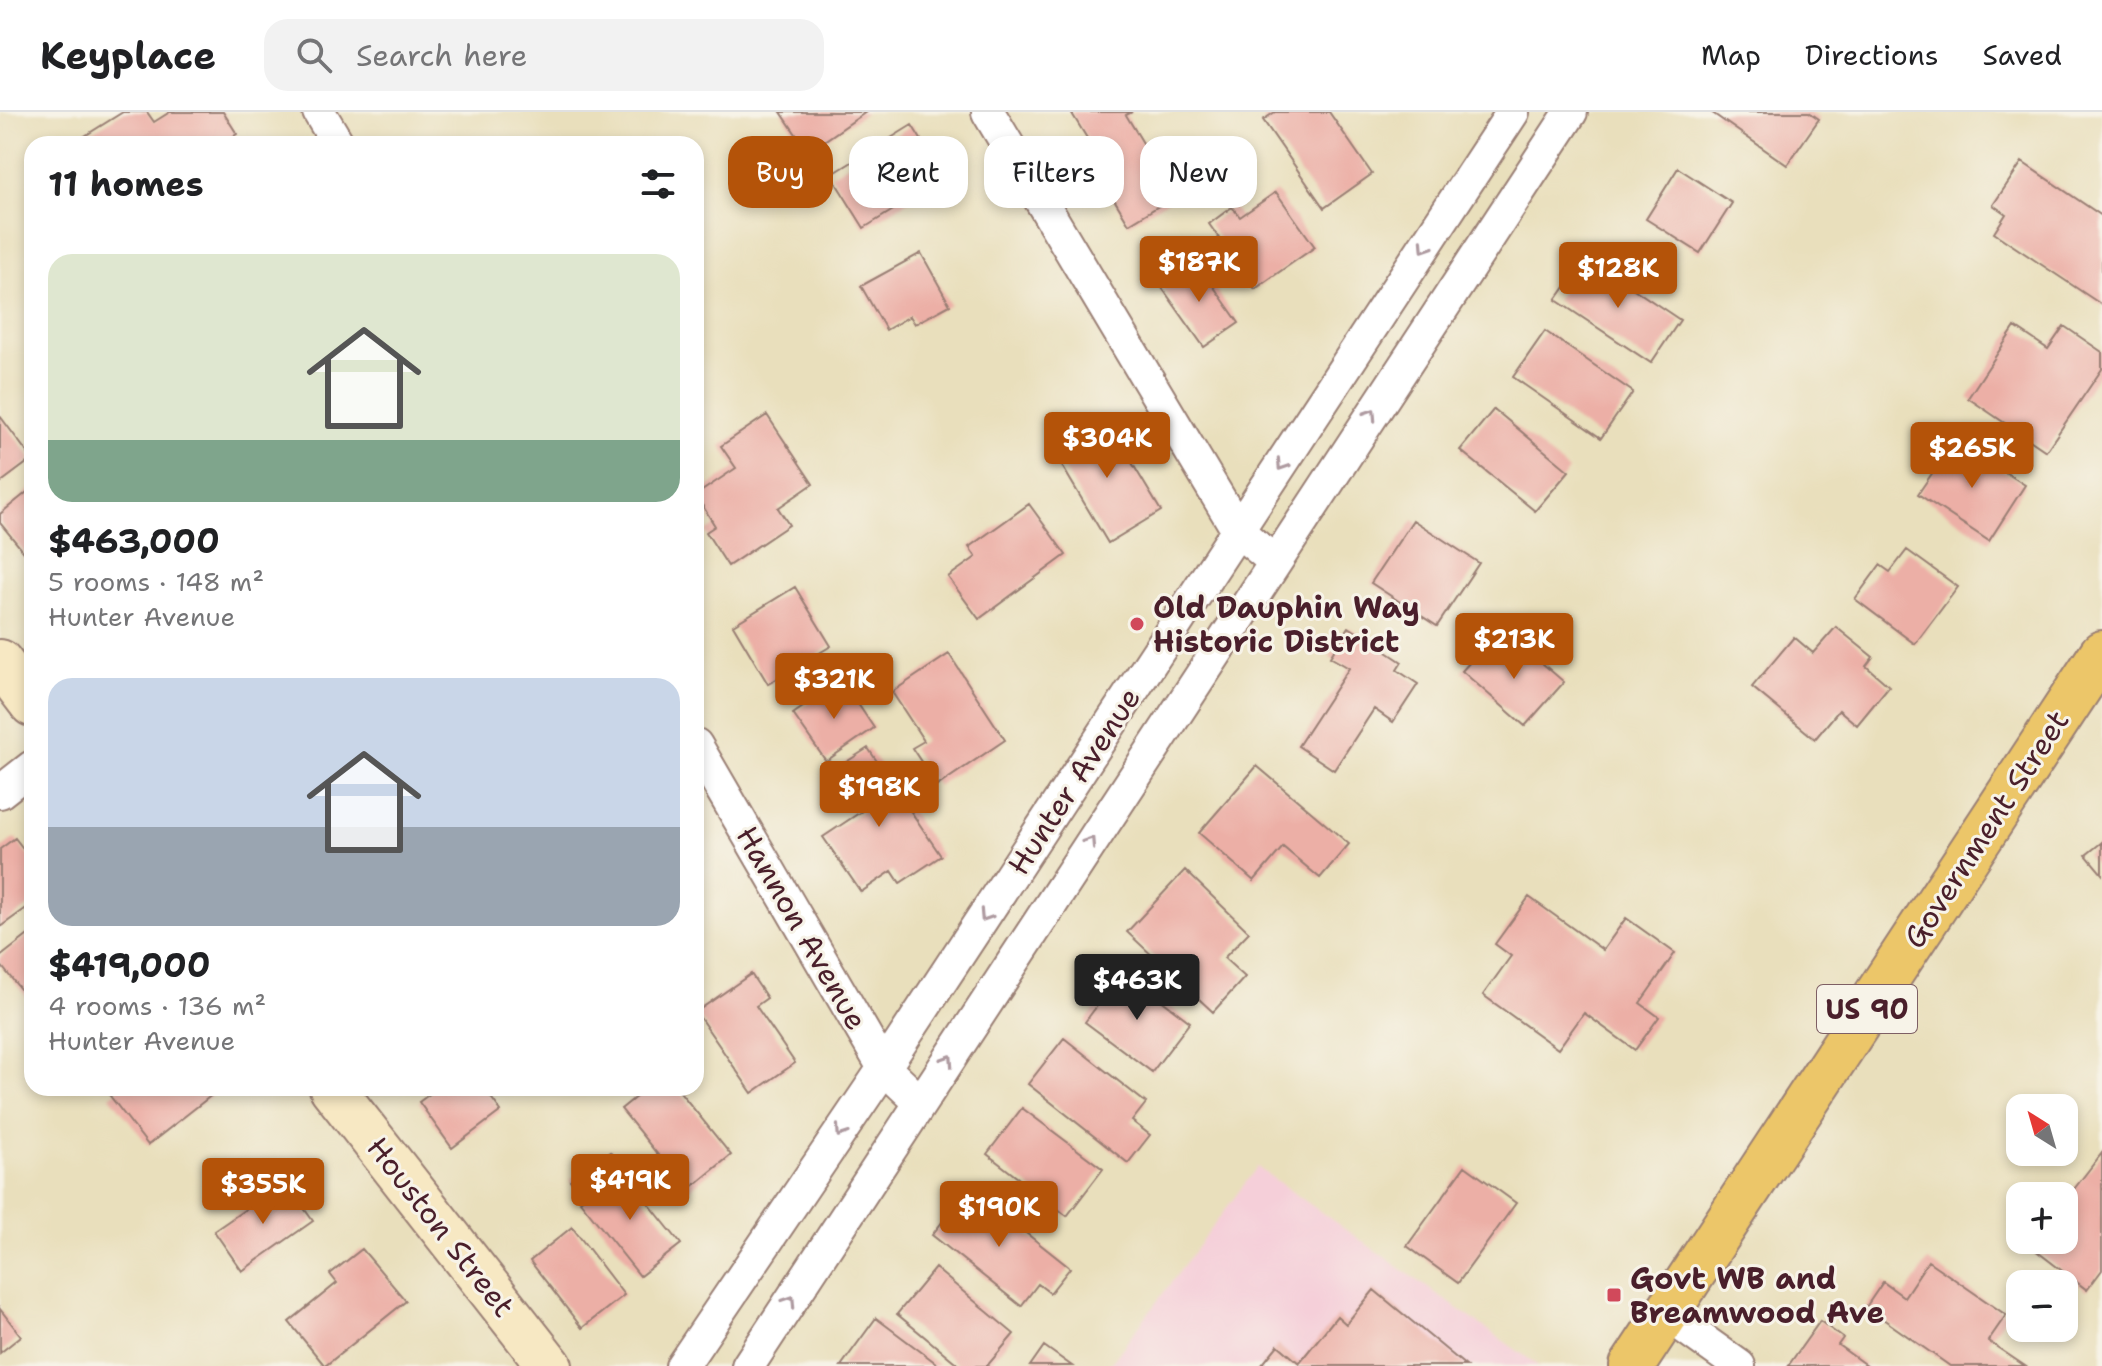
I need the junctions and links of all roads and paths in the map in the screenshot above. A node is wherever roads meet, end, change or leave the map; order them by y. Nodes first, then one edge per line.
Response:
1 (319, 112) edge
2 (988, 112) edge
3 (1513, 112) edge
4 (1571, 112) edge
5 (333, 136) edge
6 (1239, 532) junction
7 (1274, 561) junction
8 (2102, 653) edge
9 (0, 662) edge
10 (24, 694) edge
11 (704, 759) edge
12 (24, 773) edge
13 (0, 792) edge
14 (884, 1068) junction
15 (338, 1096) edge
16 (920, 1102) junction
17 (1666, 1314) junction
18 (550, 1366) edge
19 (682, 1366) edge
20 (748, 1366) edge
21 (1632, 1366) edge
22 (1739, 1366) edge

1 - 5 street
2 - 6 street
3 -> 6 street, Hunter Avenue
7 -> 4 street, Hunter Avenue
6 - 7 street
6 -> 14 street, Hunter Avenue
16 -> 7 street, Hunter Avenue
8 - 17 main road, Government Street / US 90
9 - 10 street
11 - 14 street, Hannon Avenue
12 - 13 street
14 - 16 street, Hannon Avenue
14 -> 19 street, Hunter Avenue
15 - 18 street, Houston Street
20 -> 16 street, Hunter Avenue
17 - 21 main road, Government Street / US 90
17 - 22 street

